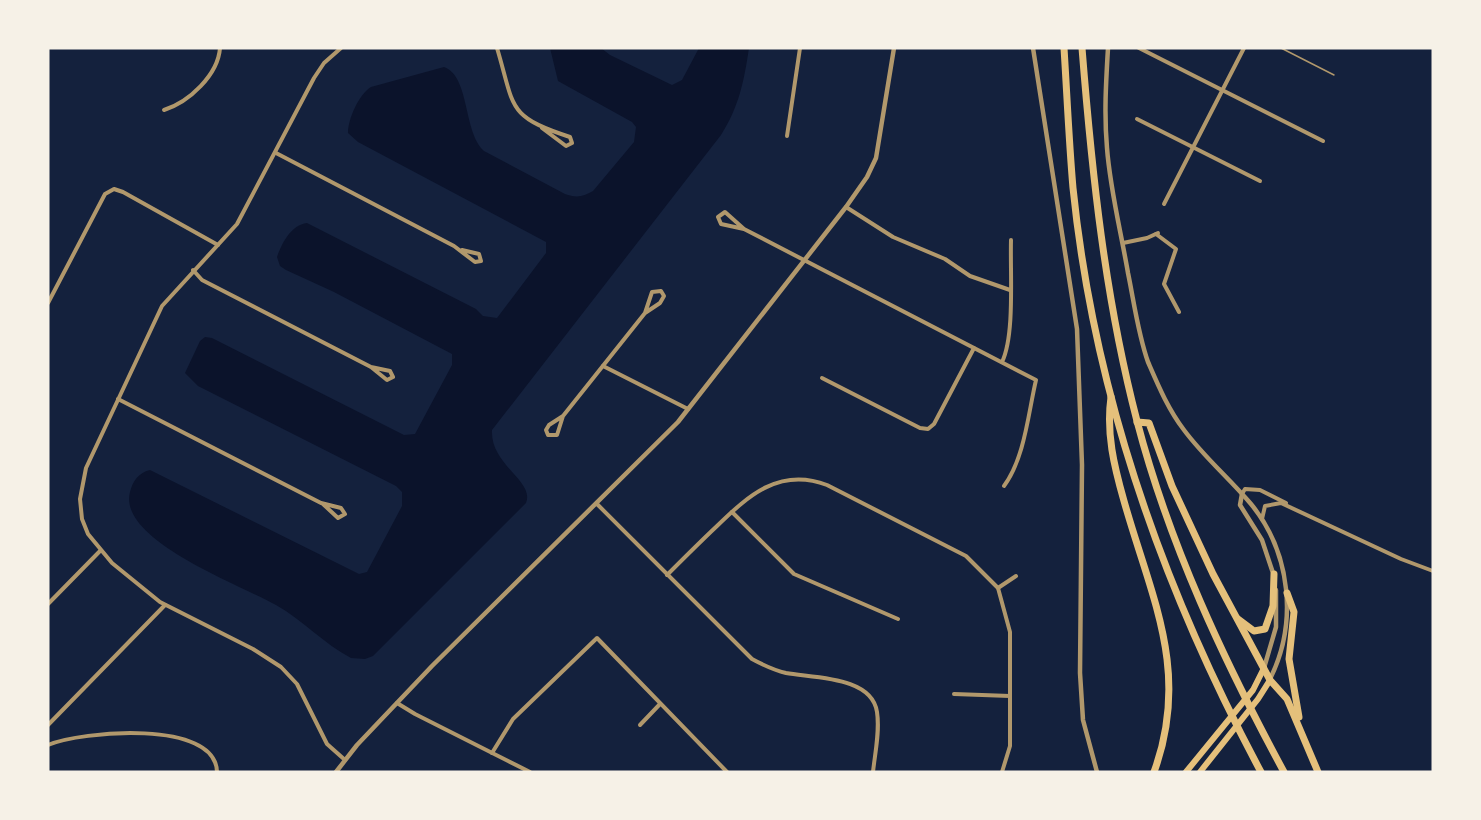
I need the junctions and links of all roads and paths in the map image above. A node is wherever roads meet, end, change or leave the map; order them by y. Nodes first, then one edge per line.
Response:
1 (220, 48) edge
2 (341, 48) edge
3 (497, 48) edge
4 (800, 48) edge
5 (894, 48) edge
6 (1033, 48) edge
7 (1064, 48) edge
8 (1082, 48) edge
9 (1108, 48) edge
10 (1139, 48) edge
11 (1244, 48) edge
12 (1281, 48) edge
13 (1334, 75) dead end
14 (1222, 91) junction
15 (164, 110) dead end
16 (1137, 119) dead end
17 (543, 128) junction
18 (787, 136) dead end
19 (1323, 141) dead end
20 (1194, 147) junction
21 (276, 153) junction
22 (1260, 182) dead end
23 (1164, 204) dead end
24 (846, 207) junction
25 (744, 229) junction
26 (1011, 240) dead end
27 (1123, 243) junction
28 (218, 245) junction
29 (462, 250) junction
30 (805, 260) junction
31 (193, 270) junction
32 (1010, 290) junction
33 (48, 303) edge
34 (1179, 312) dead end
35 (645, 313) junction
36 (974, 348) junction
37 (1002, 362) junction
38 (603, 366) junction
39 (371, 367) junction
40 (822, 378) dead end
41 (1111, 395) junction
42 (118, 399) junction
43 (688, 410) junction
44 (563, 416) junction
45 (1137, 422) junction
46 (1004, 486) dead end
47 (1242, 494) junction
48 (323, 504) junction
49 (597, 504) junction
50 (732, 512) junction
51 (1308, 514) junction
52 (1262, 519) junction
53 (100, 551) junction
54 (1433, 571) edge
55 (1274, 574) junction
56 (667, 575) junction
57 (1016, 576) dead end
58 (998, 588) junction
59 (1287, 593) junction
60 (48, 604) edge
61 (165, 605) junction
62 (1236, 618) junction
63 (898, 619) dead end
64 (1264, 668) junction
65 (1270, 680) junction
66 (954, 694) dead end
67 (1010, 696) junction
68 (397, 703) junction
69 (660, 704) junction
70 (48, 725) edge
71 (640, 725) dead end
72 (1301, 727) junction
73 (48, 745) edge
74 (492, 753) junction
75 (345, 760) junction
76 (217, 772) edge
77 (336, 772) edge
78 (530, 772) edge
79 (727, 772) edge
80 (873, 772) edge
81 (1002, 772) edge
82 (1097, 772) edge
83 (1154, 772) edge
84 (1186, 772) edge
85 (1200, 772) edge
86 (1261, 772) edge
87 (1284, 772) edge
88 (1318, 772) edge

1 - 15 street
2 - 21 street
3 - 17 street
4 - 18 street
5 - 24 street
6 - 82 street
7 - 41 highway
8 - 45 highway
9 - 27 street
10 - 14 street
11 - 14 street
12 - 13 lane
14 - 19 street
14 - 20 street
16 - 20 street
17 - 17 street
20 - 22 street
20 - 23 street
21 - 28 street
21 - 29 street
24 - 30 street
24 - 32 street
25 - 25 street
25 - 30 street
26 - 32 street
27 - 34 street
27 - 47 street
28 - 31 street
28 - 33 street
29 - 29 street
30 - 36 street
30 - 43 street
31 - 39 street
31 - 42 street
32 - 37 street
35 - 35 street
35 - 38 street
36 - 37 street
36 - 40 street
37 - 46 street
38 - 43 street
38 - 44 street
39 - 39 street
41 - 83 highway
41 - 86 highway
42 - 48 street
42 - 53 street
43 - 49 street
44 - 44 street
45 - 62 highway
45 - 87 highway
47 - 51 street
47 - 52 street
47 - 55 street
48 - 48 street
49 - 56 street
49 - 68 street
50 - 56 street
50 - 58 street
50 - 63 street
51 - 52 street
51 - 54 street
52 - 59 street
53 - 60 street
53 - 61 street
55 - 62 highway
55 - 64 street
56 - 80 street
57 - 58 street
58 - 67 street
59 - 65 street
59 - 72 highway
61 - 70 street
61 - 75 street
62 - 64 highway
64 - 65 highway
64 - 84 highway
65 - 72 highway
65 - 85 highway
66 - 67 street
67 - 81 street
68 - 74 street
68 - 75 street
69 - 71 street
69 - 74 street
69 - 79 street
72 - 88 highway
73 - 76 street
74 - 78 street
75 - 77 street

